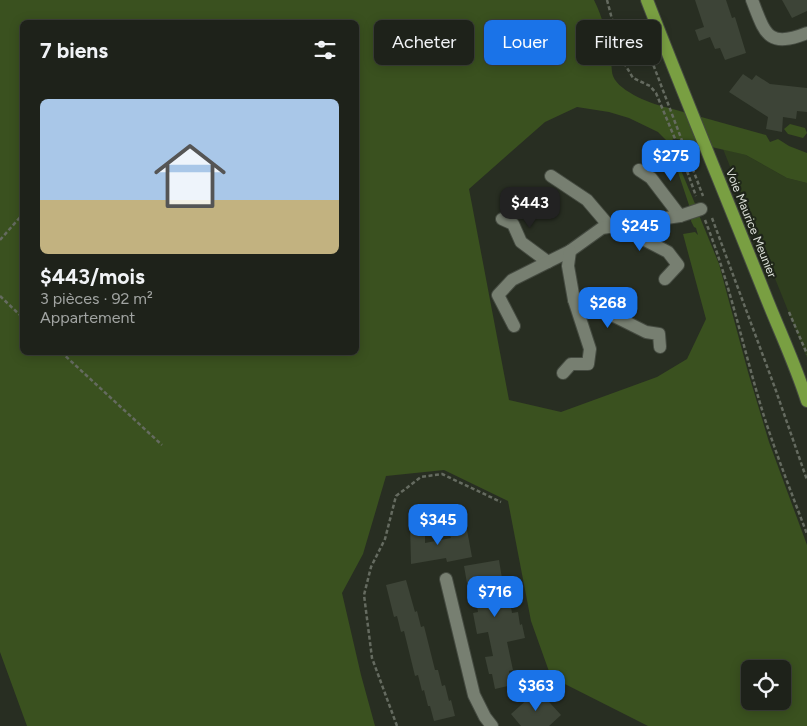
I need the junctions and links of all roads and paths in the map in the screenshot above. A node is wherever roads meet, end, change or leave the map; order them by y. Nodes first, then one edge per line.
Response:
1 (607, 0) edge
2 (647, 0) edge
3 (752, 0) edge
4 (807, 33) edge
5 (653, 65) edge
6 (639, 170) dead end
7 (551, 176) dead end
8 (705, 208) junction
9 (680, 216) junction
10 (20, 217) edge
11 (502, 219) dead end
12 (638, 222) junction
13 (610, 226) junction
14 (0, 240) edge
15 (570, 251) junction
16 (548, 262) junction
17 (665, 279) dead end
18 (0, 296) edge
19 (574, 300) junction
20 (789, 312) dead end
21 (20, 315) edge
22 (514, 326) dead end
23 (660, 347) dead end
24 (807, 354) edge
25 (64, 355) edge
26 (563, 373) dead end
27 (807, 401) edge
28 (162, 445) dead end
29 (807, 480) edge
30 (501, 502) dead end
31 (807, 534) edge
32 (446, 579) dead end
33 (397, 726) edge
34 (492, 726) edge

1 - 8 path
2 - 27 main road, Voie Maurice Meunier
3 - 4 street
5 - 8 path
6 - 9 street
7 - 13 street
8 - 9 street
8 - 29 path
8 - 31 path
9 - 12 street
10 - 14 path
11 - 16 street
12 - 13 street
12 - 17 street
13 - 15 street
15 - 16 street
15 - 19 street
16 - 22 street
18 - 21 path
19 - 23 street
19 - 26 street
20 - 24 path
25 - 28 path
30 - 33 path
32 - 34 street

